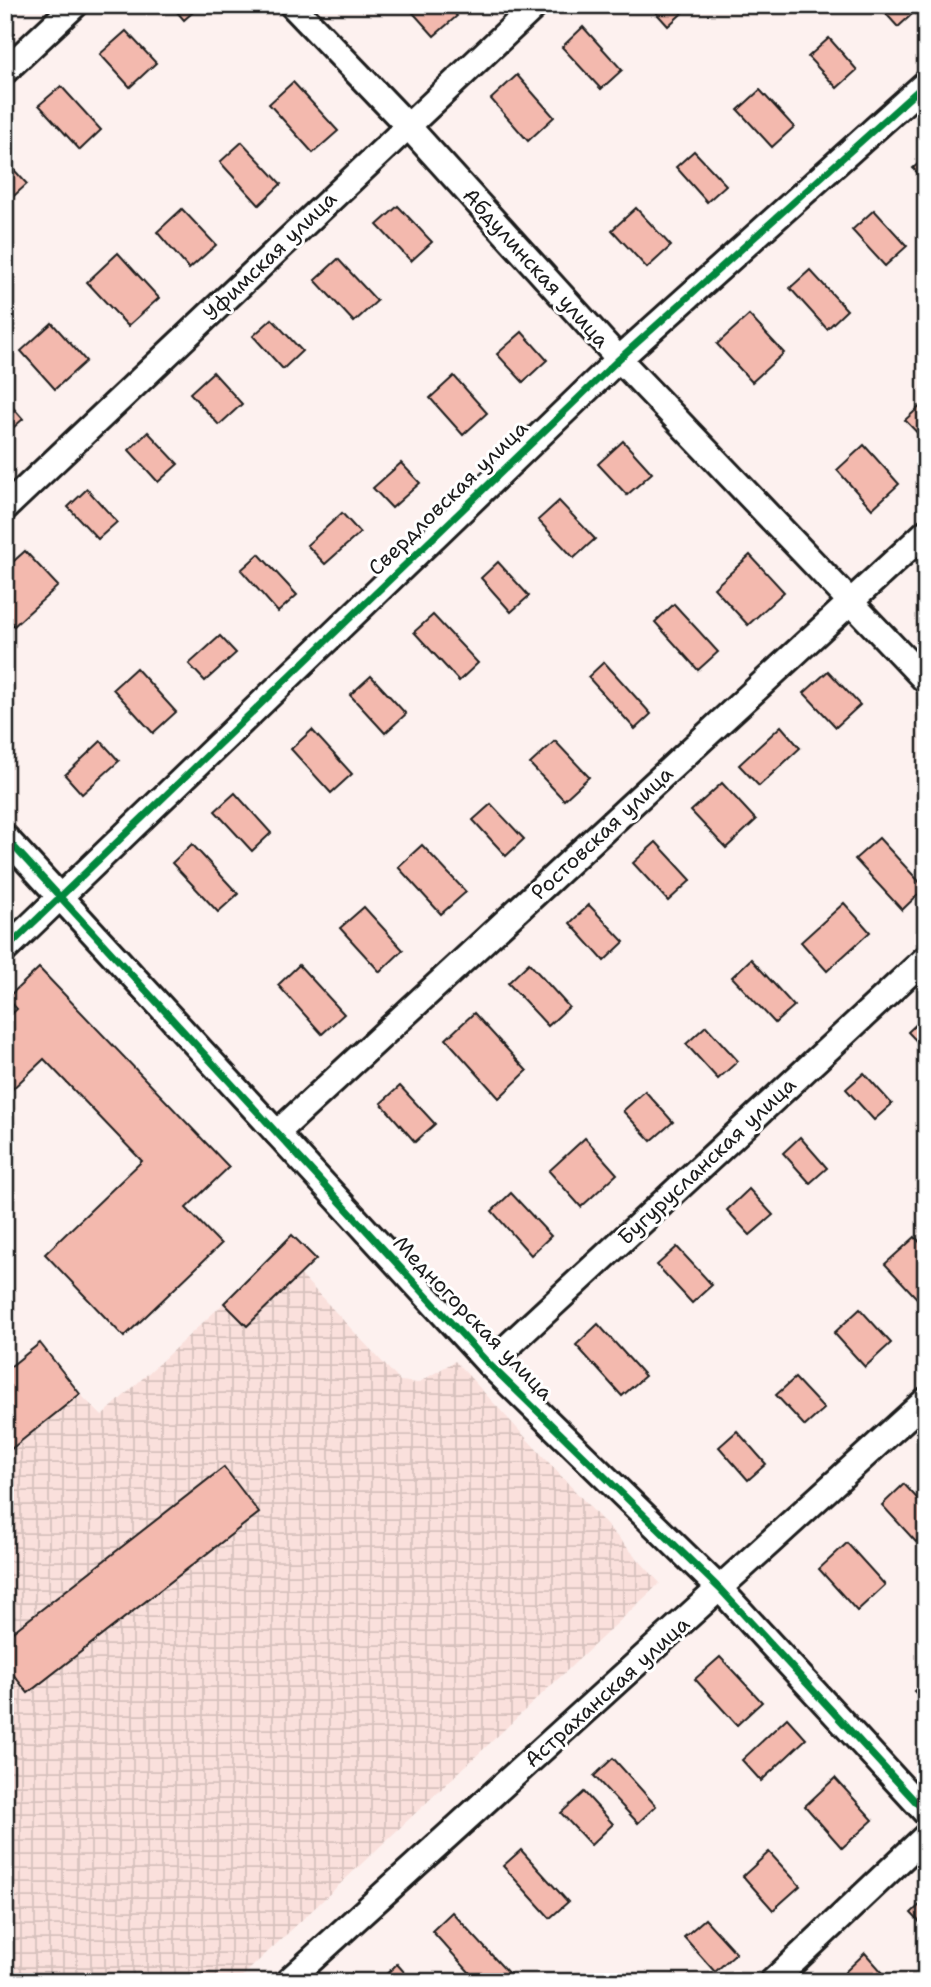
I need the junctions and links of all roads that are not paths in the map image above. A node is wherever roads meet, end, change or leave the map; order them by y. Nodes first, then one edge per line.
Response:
1 (75, 5) edge
2 (292, 5) edge
3 (536, 5) edge
4 (5, 71) edge
5 (926, 83) edge
6 (407, 125) junction
7 (619, 359) junction
8 (5, 508) edge
9 (926, 532) edge
10 (852, 601) junction
11 (926, 681) edge
12 (5, 837) edge
13 (60, 897) junction
14 (5, 950) edge
15 (926, 958) edge
16 (277, 1133) junction
17 (489, 1364) junction
18 (926, 1399) edge
19 (720, 1589) junction
20 (926, 1813) edge
21 (926, 1836) edge
22 (287, 1982) edge
23 (772, 1982) edge

1 - 4 street
2 - 6 street, Абдулинская улица
3 - 6 street, Уфимская улица
5 - 7 street, Свердловская улица
6 - 7 street, Абдулинская улица
6 - 8 street, Уфимская улица
7 - 10 street, Абдулинская улица
7 - 13 street, Свердловская улица
9 - 10 street, Ростовская улица
10 - 11 street, Абдулинская улица
10 - 16 street, Ростовская улица
12 - 13 street, Медногорская улица
13 - 14 street, Свердловская улица
13 - 16 street, Медногорская улица
15 - 17 street, Бугурусланская улица
16 - 17 street, Медногорская улица
17 - 19 street, Медногорская улица
18 - 19 street, Астраханская улица
19 - 20 street, Медногорская улица
19 - 22 street, Астраханская улица
21 - 23 street

